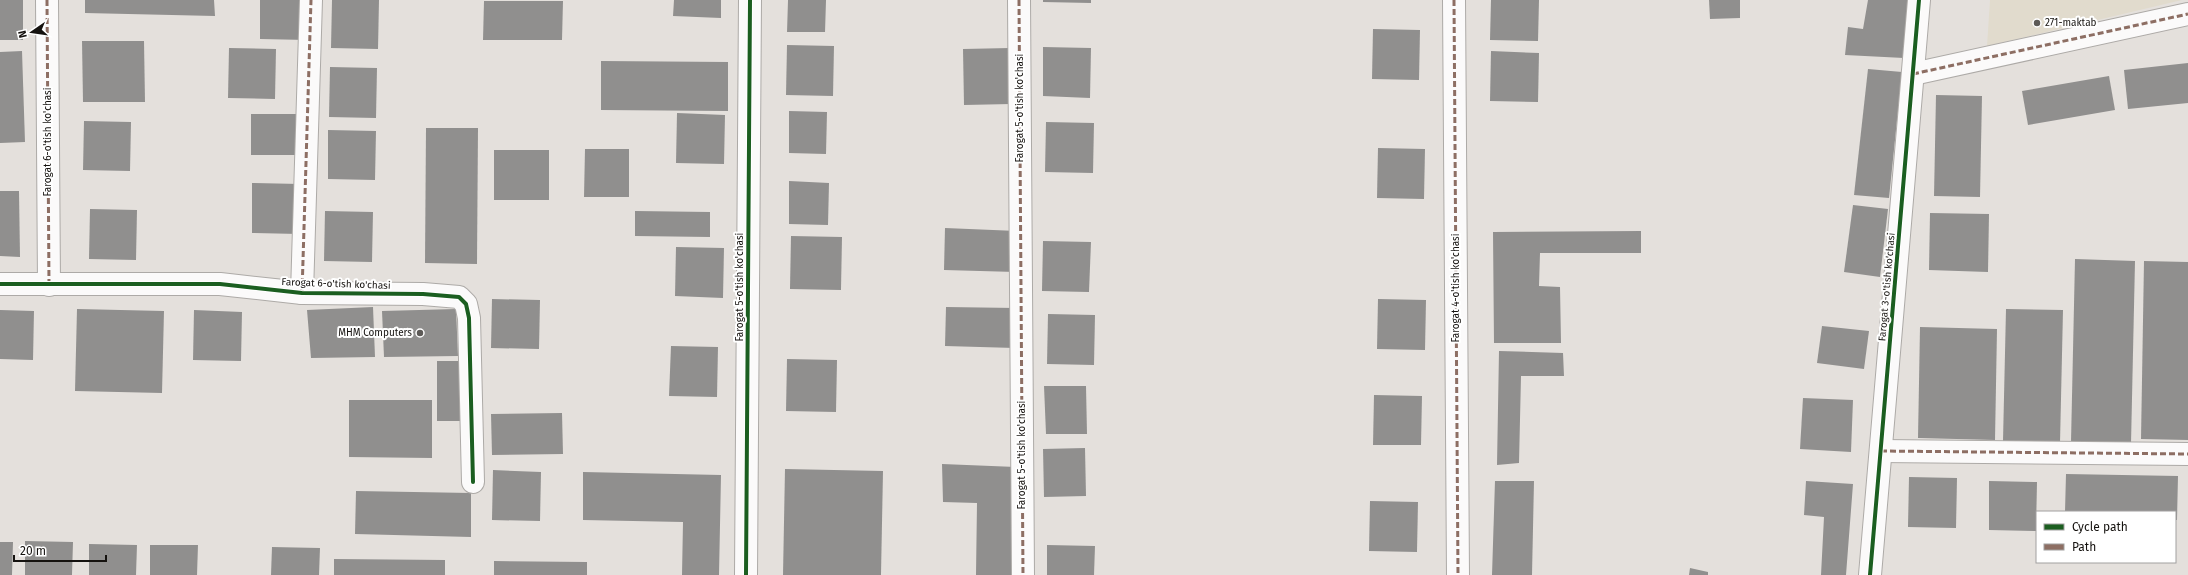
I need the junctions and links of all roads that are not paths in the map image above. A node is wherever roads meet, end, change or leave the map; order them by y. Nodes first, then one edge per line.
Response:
1 (47, 0) edge
2 (311, 0) edge
3 (750, 0) edge
4 (1019, 0) edge
5 (1454, 0) edge
6 (1919, 0) edge
7 (2188, 14) edge
8 (1913, 74) junction
9 (0, 284) edge
10 (49, 285) junction
11 (302, 293) junction
12 (1881, 451) junction
13 (2188, 454) edge
14 (473, 482) dead end
15 (746, 575) edge
16 (1023, 575) edge
17 (1458, 575) edge
18 (1870, 575) edge

1 - 10 street, Farogat 6-o'tish ko'chasi
2 - 11 street, Farogat 6-o'tish ko'chasi
3 - 15 street, Farogat 5-o'tish ko'chasi
4 - 16 street, Farogat 5-o'tish ko'chasi
5 - 17 street, Farogat 4-o'tish ko'chasi
6 - 8 street, Farogat 3-o'tish ko'chasi
7 - 8 street
8 - 12 street, Farogat 3-o'tish ko'chasi
9 - 10 street, Farogat 6-o'tish ko'chasi
10 - 11 street, Farogat 6-o'tish ko'chasi
11 - 14 street, Farogat 6-o'tish ko'chasi
12 - 13 street
12 - 18 street, Farogat 3-o'tish ko'chasi

